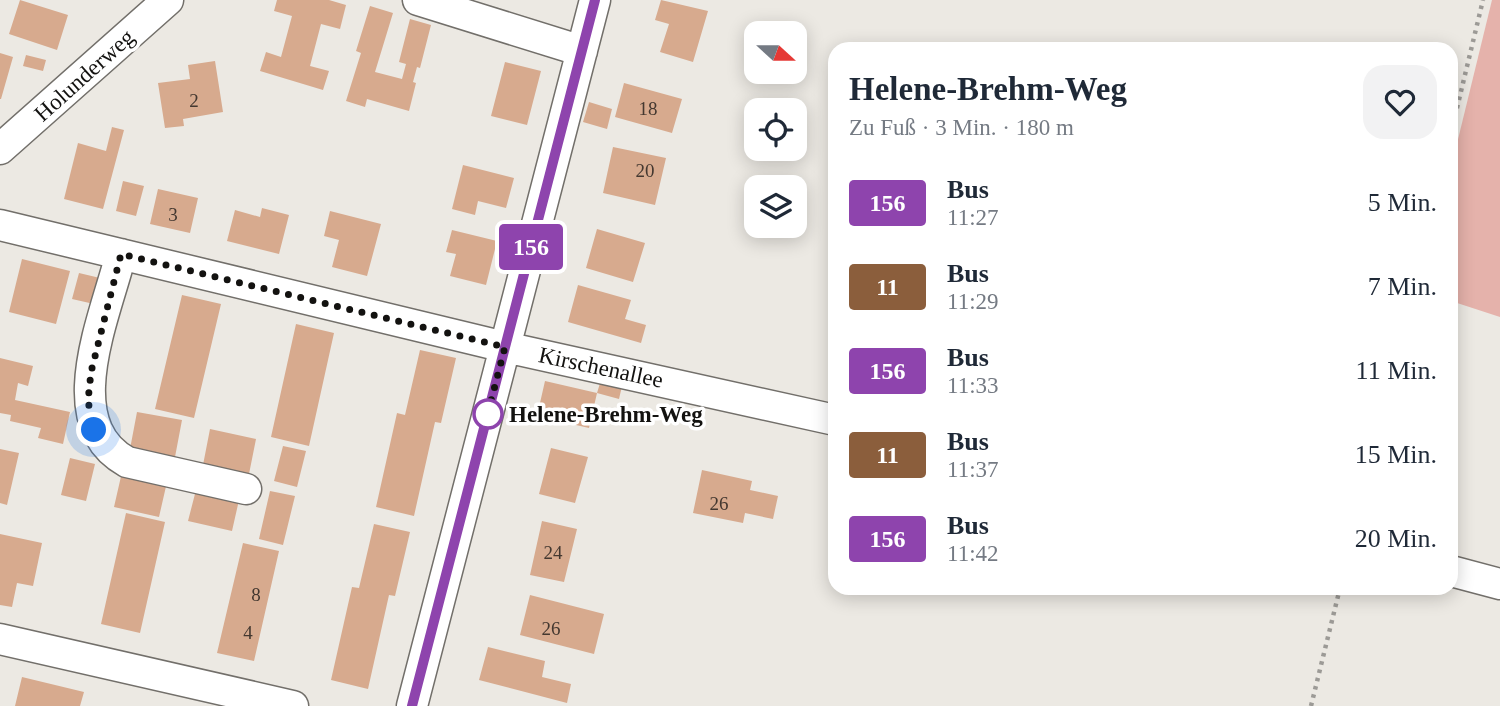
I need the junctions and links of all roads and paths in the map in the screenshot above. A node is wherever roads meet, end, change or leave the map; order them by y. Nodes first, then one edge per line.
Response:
1 (168, 0) edge
2 (418, 0) edge
3 (595, 0) edge
4 (1483, 0) edge
5 (582, 51) junction
6 (1458, 104) edge
7 (0, 149) edge
8 (0, 225) edge
9 (121, 254) junction
10 (505, 347) junction
11 (828, 418) edge
12 (246, 489) dead end
13 (1458, 573) edge
14 (1500, 584) edge
15 (1338, 595) edge
16 (0, 639) edge
17 (293, 706) edge
18 (412, 706) edge
19 (1311, 706) edge

1 - 7 street, Holunderweg
2 - 5 street
3 - 5 street
4 - 6 path
5 - 10 street
8 - 9 street, Kirschenallee
9 - 10 street, Kirschenallee
9 - 12 street
10 - 11 street, Kirschenallee
10 - 18 street
13 - 14 street
15 - 19 path
16 - 17 street

